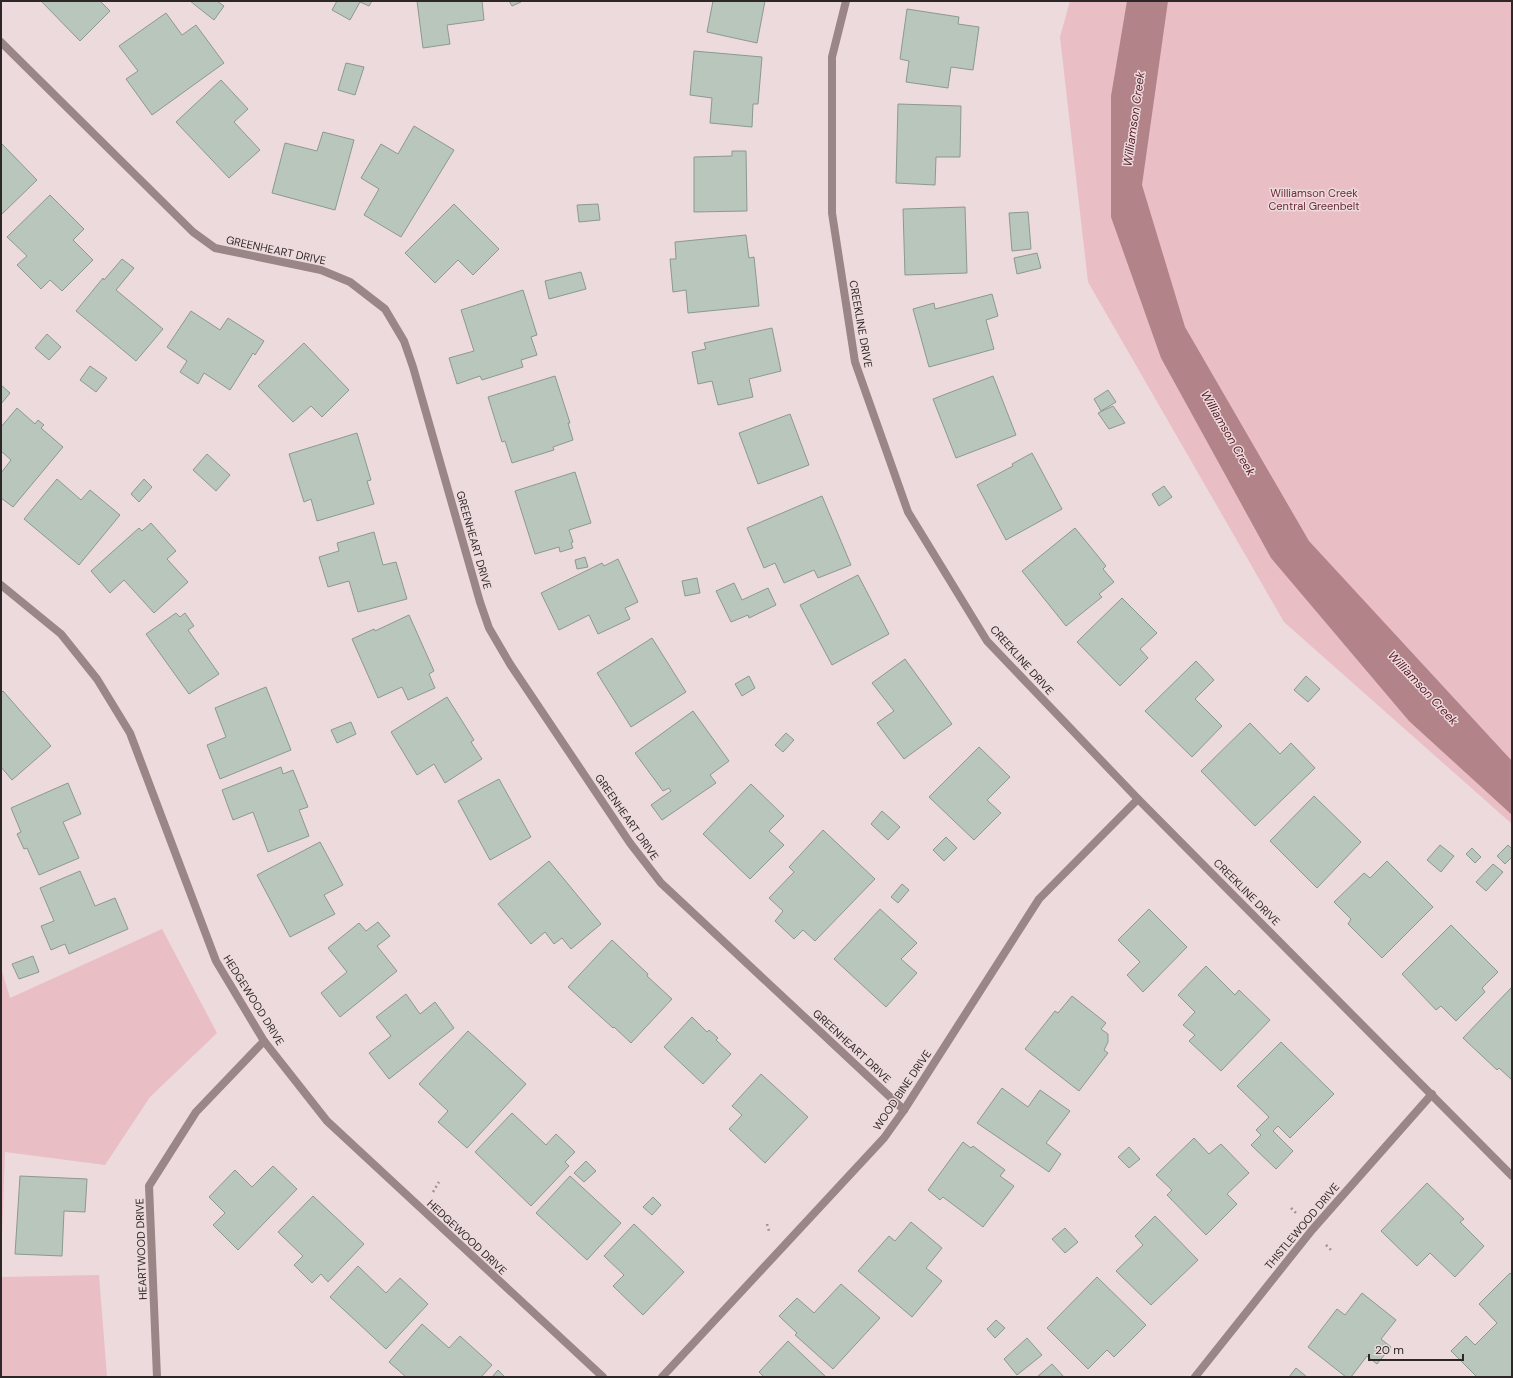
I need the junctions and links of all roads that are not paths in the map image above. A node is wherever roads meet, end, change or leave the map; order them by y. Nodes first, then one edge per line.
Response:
1 (846, 1) edge
2 (1, 42) edge
3 (1, 585) edge
4 (1138, 799) junction
5 (264, 1041) junction
6 (1432, 1094) junction
7 (904, 1110) junction
8 (1512, 1176) edge
9 (157, 1377) edge
10 (603, 1377) edge
11 (662, 1377) edge
12 (1196, 1377) edge

1 - 4 street, CREEKLINE DRIVE
2 - 7 street, GREENHEART DRIVE
3 - 5 street, HEDGEWOOD DRIVE
4 - 6 street, CREEKLINE DRIVE
4 - 7 street, WOOD BINE DRIVE
5 - 9 street, HEARTWOOD DRIVE
5 - 10 street, HEDGEWOOD DRIVE
6 - 8 street, CREEKLINE DRIVE
6 - 12 street, THISTLEWOOD DRIVE
7 - 11 street, WOOD BINE DRIVE

